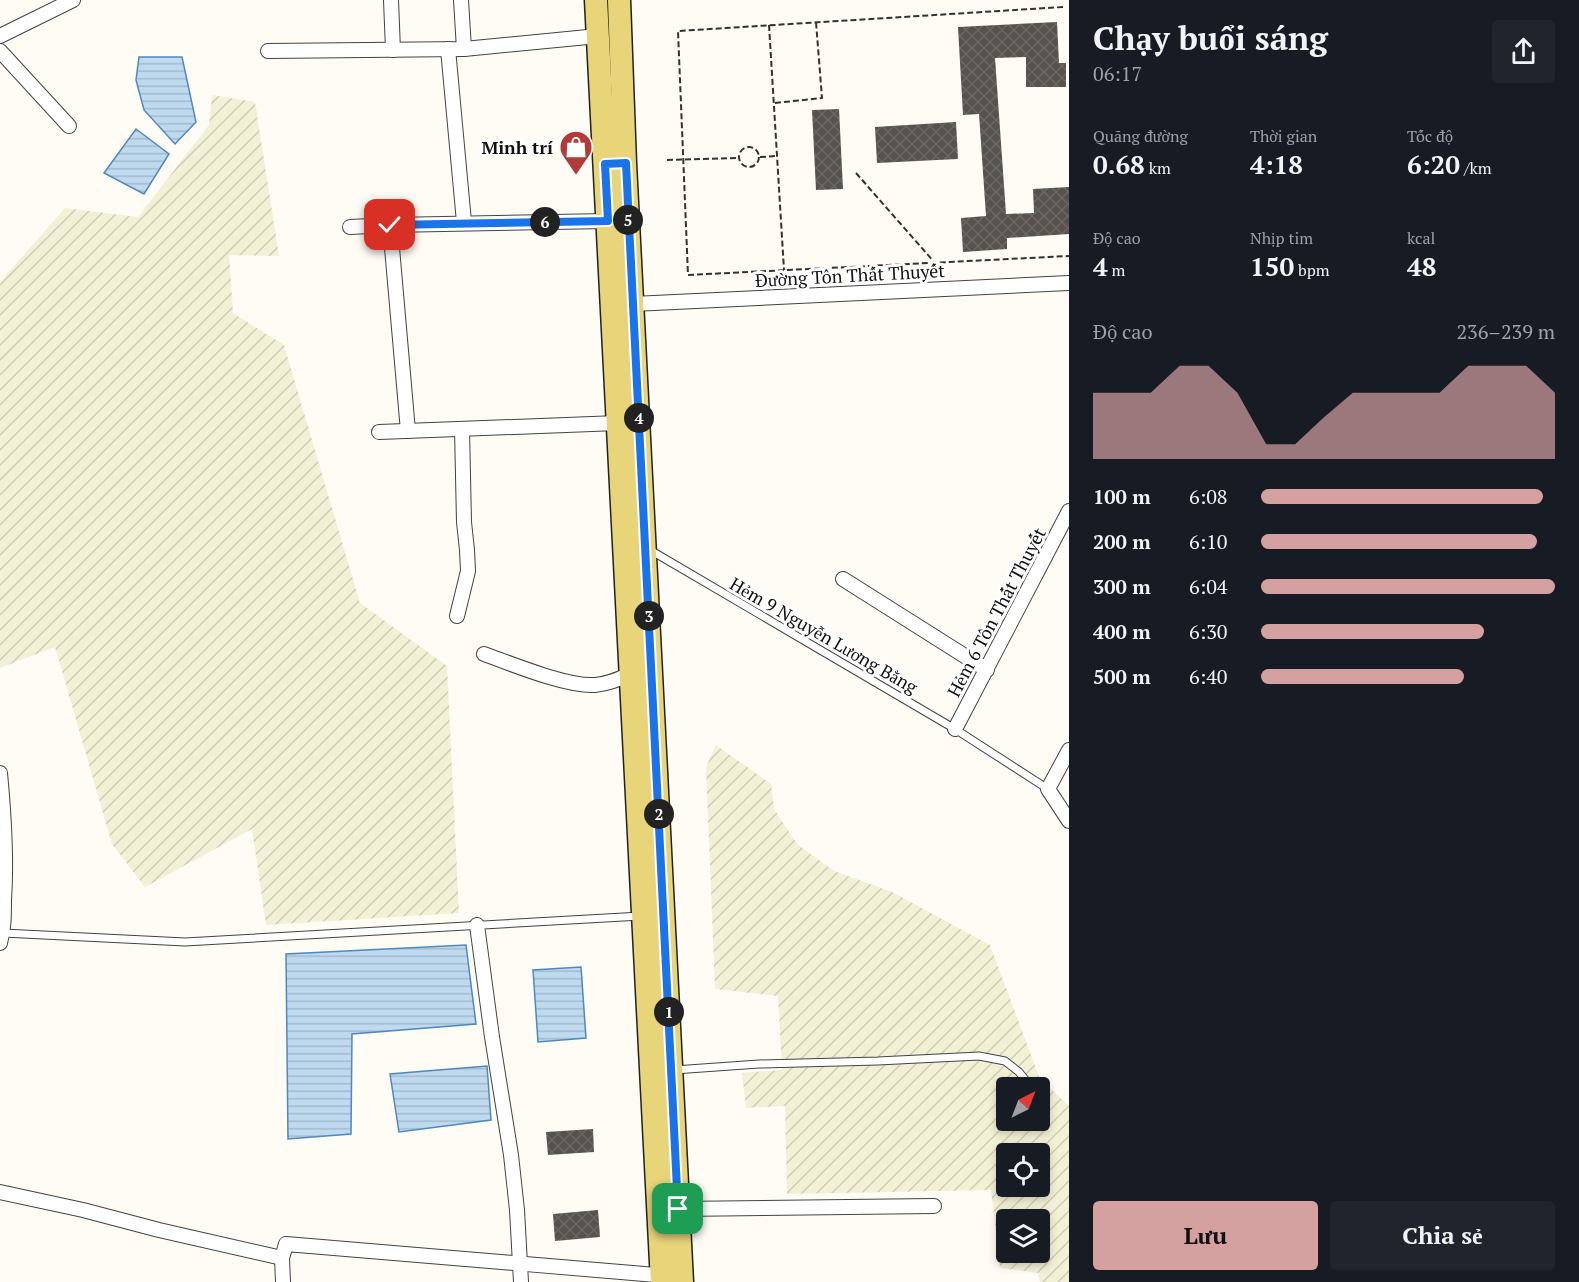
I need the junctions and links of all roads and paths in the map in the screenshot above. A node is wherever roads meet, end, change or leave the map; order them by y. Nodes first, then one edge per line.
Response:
1 (73, 0) edge
2 (391, 0) edge
3 (461, 0) edge
4 (596, 0) edge
5 (619, 0) edge
6 (1062, 7) dead end
7 (816, 22) junction
8 (769, 25) junction
9 (0, 36) edge
10 (598, 36) junction
11 (464, 49) junction
12 (393, 50) junction
13 (448, 50) junction
14 (0, 51) edge
15 (268, 51) dead end
16 (774, 103) junction
17 (69, 126) dead end
18 (777, 156) junction
19 (760, 157) junction
20 (738, 158) junction
21 (683, 159) junction
22 (667, 160) dead end
23 (615, 163) junction
24 (856, 173) dead end
25 (608, 221) junction
26 (464, 222) junction
27 (390, 225) junction
28 (350, 227) dead end
29 (1069, 256) edge
30 (934, 263) junction
31 (784, 270) junction
32 (1069, 283) edge
33 (633, 304) junction
34 (618, 423) junction
35 (462, 429) junction
36 (408, 431) junction
37 (379, 432) dead end
38 (1069, 511) edge
39 (645, 547) junction
40 (843, 579) dead end
41 (457, 616) dead end
42 (484, 654) dead end
43 (987, 670) junction
44 (630, 674) junction
45 (955, 729) junction
46 (1069, 750) edge
47 (0, 773) edge
48 (1048, 789) junction
49 (1069, 820) edge
50 (643, 915) junction
51 (477, 925) junction
52 (1, 938) edge
53 (672, 1071) junction
54 (1023, 1077) edge
55 (0, 1192) edge
56 (934, 1206) dead end
57 (678, 1209) junction
58 (282, 1258) junction
59 (520, 1264) junction
60 (672, 1279) edge
61 (283, 1282) edge
62 (521, 1282) edge

1 - 9 street
2 - 12 street
3 - 11 street
4 - 10 main road
5 - 23 main road
6 - 7 path
7 - 8 path
7 - 16 path
8 - 16 path
8 - 21 path
10 - 11 street
10 - 23 main road
11 - 13 street
12 - 13 street
12 - 15 street
13 - 26 street
14 - 17 street
16 - 18 path
18 - 19 path
18 - 31 path
19 - 20 path
19 - 20 path
20 - 21 path
21 - 22 path
21 - 31 path
23 - 25 main road
23 - 33 main road
24 - 30 path
25 - 26 street
25 - 34 main road
26 - 27 street
27 - 28 street
27 - 36 street
29 - 30 path
30 - 31 path
32 - 33 street, Đường Tôn Thất Thuyết
33 - 39 main road
34 - 35 street
34 - 44 main road
35 - 36 street
35 - 41 street
36 - 37 street
38 - 43 street, Hẻm 6 Tôn Thất Thuyết
39 - 45 lane, Hẻm 9 Nguyễn Lương Bằng
39 - 53 main road
40 - 43 street
42 - 44 street
43 - 45 street, Hẻm 6 Tôn Thất Thuyết
44 - 50 main road
45 - 48 lane, Hẻm 9 Nguyễn Lương Bằng
46 - 48 street
47 - 52 street
48 - 49 street
50 - 51 lane
50 - 60 main road
51 - 52 lane
51 - 59 street
53 - 54 lane
53 - 57 main road
55 - 58 street
56 - 57 street
57 - 60 main road
58 - 59 street
58 - 61 street
59 - 60 street
59 - 62 street

